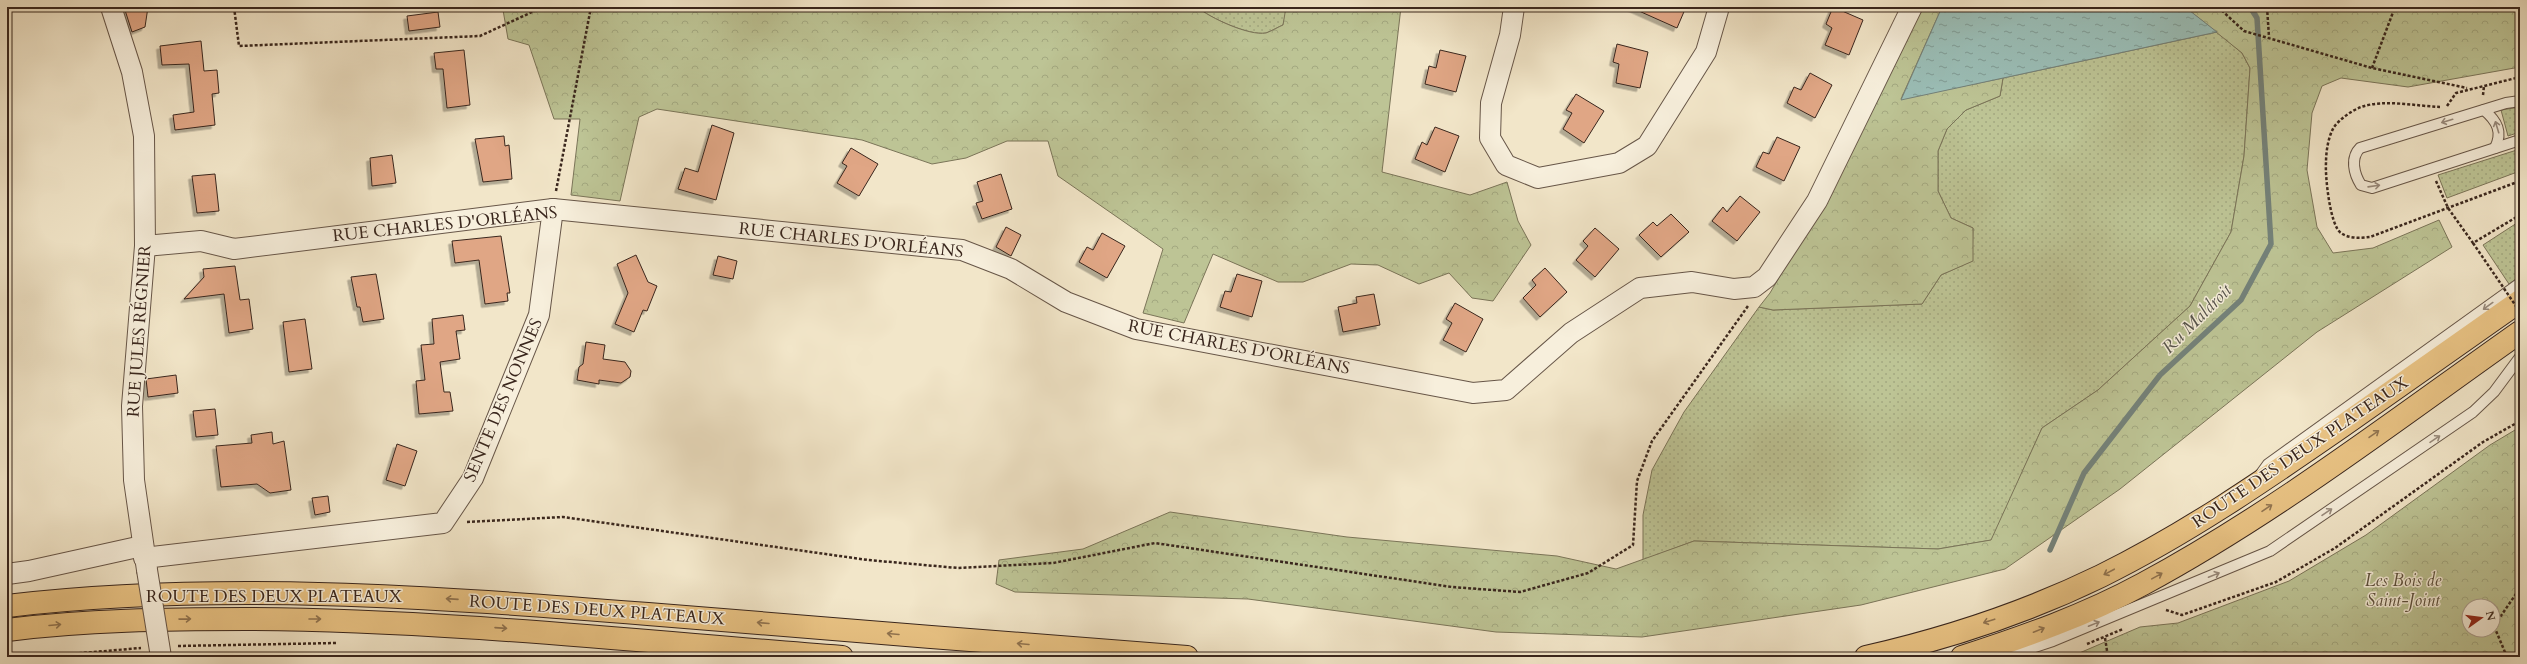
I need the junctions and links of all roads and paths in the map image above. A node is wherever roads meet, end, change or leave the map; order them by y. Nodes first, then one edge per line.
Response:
1 (112, 7) edge
2 (234, 7) edge
3 (544, 7) edge
4 (591, 7) edge
5 (1514, 7) edge
6 (1719, 7) edge
7 (1912, 7) edge
8 (2218, 7) edge
9 (2267, 7) edge
10 (2395, 7) edge
11 (2269, 37) junction
12 (2372, 68) junction
13 (2520, 77) edge
14 (2467, 88) junction
15 (2520, 101) edge
16 (2446, 107) dead end
17 (2484, 110) junction
18 (2520, 140) edge
19 (2496, 148) junction
20 (2431, 169) junction
21 (553, 209) junction
22 (2520, 214) edge
23 (2473, 243) junction
24 (145, 246) junction
25 (2520, 283) edge
26 (1754, 287) junction
27 (2520, 301) edge
28 (2520, 312) edge
29 (2520, 332) edge
30 (2520, 357) edge
31 (2520, 421) edge
32 (2246, 492) junction
33 (443, 523) junction
34 (144, 558) junction
35 (7, 574) edge
36 (2520, 588) edge
37 (7, 606) edge
38 (2164, 610) dead end
39 (7, 630) edge
40 (2105, 638) dead end
41 (343, 643) dead end
42 (159, 650) edge
43 (34, 657) edge
44 (842, 657) edge
45 (1187, 657) edge
46 (1866, 657) edge
47 (1962, 657) edge
48 (2005, 657) edge
49 (2108, 657) edge
50 (2507, 657) edge

1 - 24 street, RUE JULES RÉGNIER
2 - 3 path
4 - 21 path
5 - 6 street
7 - 26 street
8 - 11 path
9 - 11 path
10 - 12 path
11 - 12 path
12 - 14 path
13 - 14 path
14 - 16 path
15 - 17 lane
19 -> 17 lane
17 -> 20 lane
18 - 19 lane
19 - 20 lane
20 - 23 path
21 - 24 street, RUE CHARLES D'ORLÉANS
21 - 26 street, RUE CHARLES D'ORLÉANS
21 - 33 street, SENTE DES NONNES
22 - 23 path
23 - 28 path, bridge
24 - 34 street, RUE JULES RÉGNIER
25 -> 32 lane
26 - 33 path
27 - 32 main road, ROUTE DES DEUX PLATEAUX
47 -> 29 main road, ROUTE DES DEUX PLATEAUX
48 -> 30 lane
31 - 38 path
32 -> 46 main road, ROUTE DES DEUX PLATEAUX
33 - 34 street
34 - 35 street
34 - 42 street, RUE JULES RÉGNIER, bridge
36 - 50 path
45 -> 37 main road, ROUTE DES DEUX PLATEAUX
39 -> 44 main road, ROUTE DES DEUX PLATEAUX
40 - 49 path
41 - 42 path
42 - 43 path

